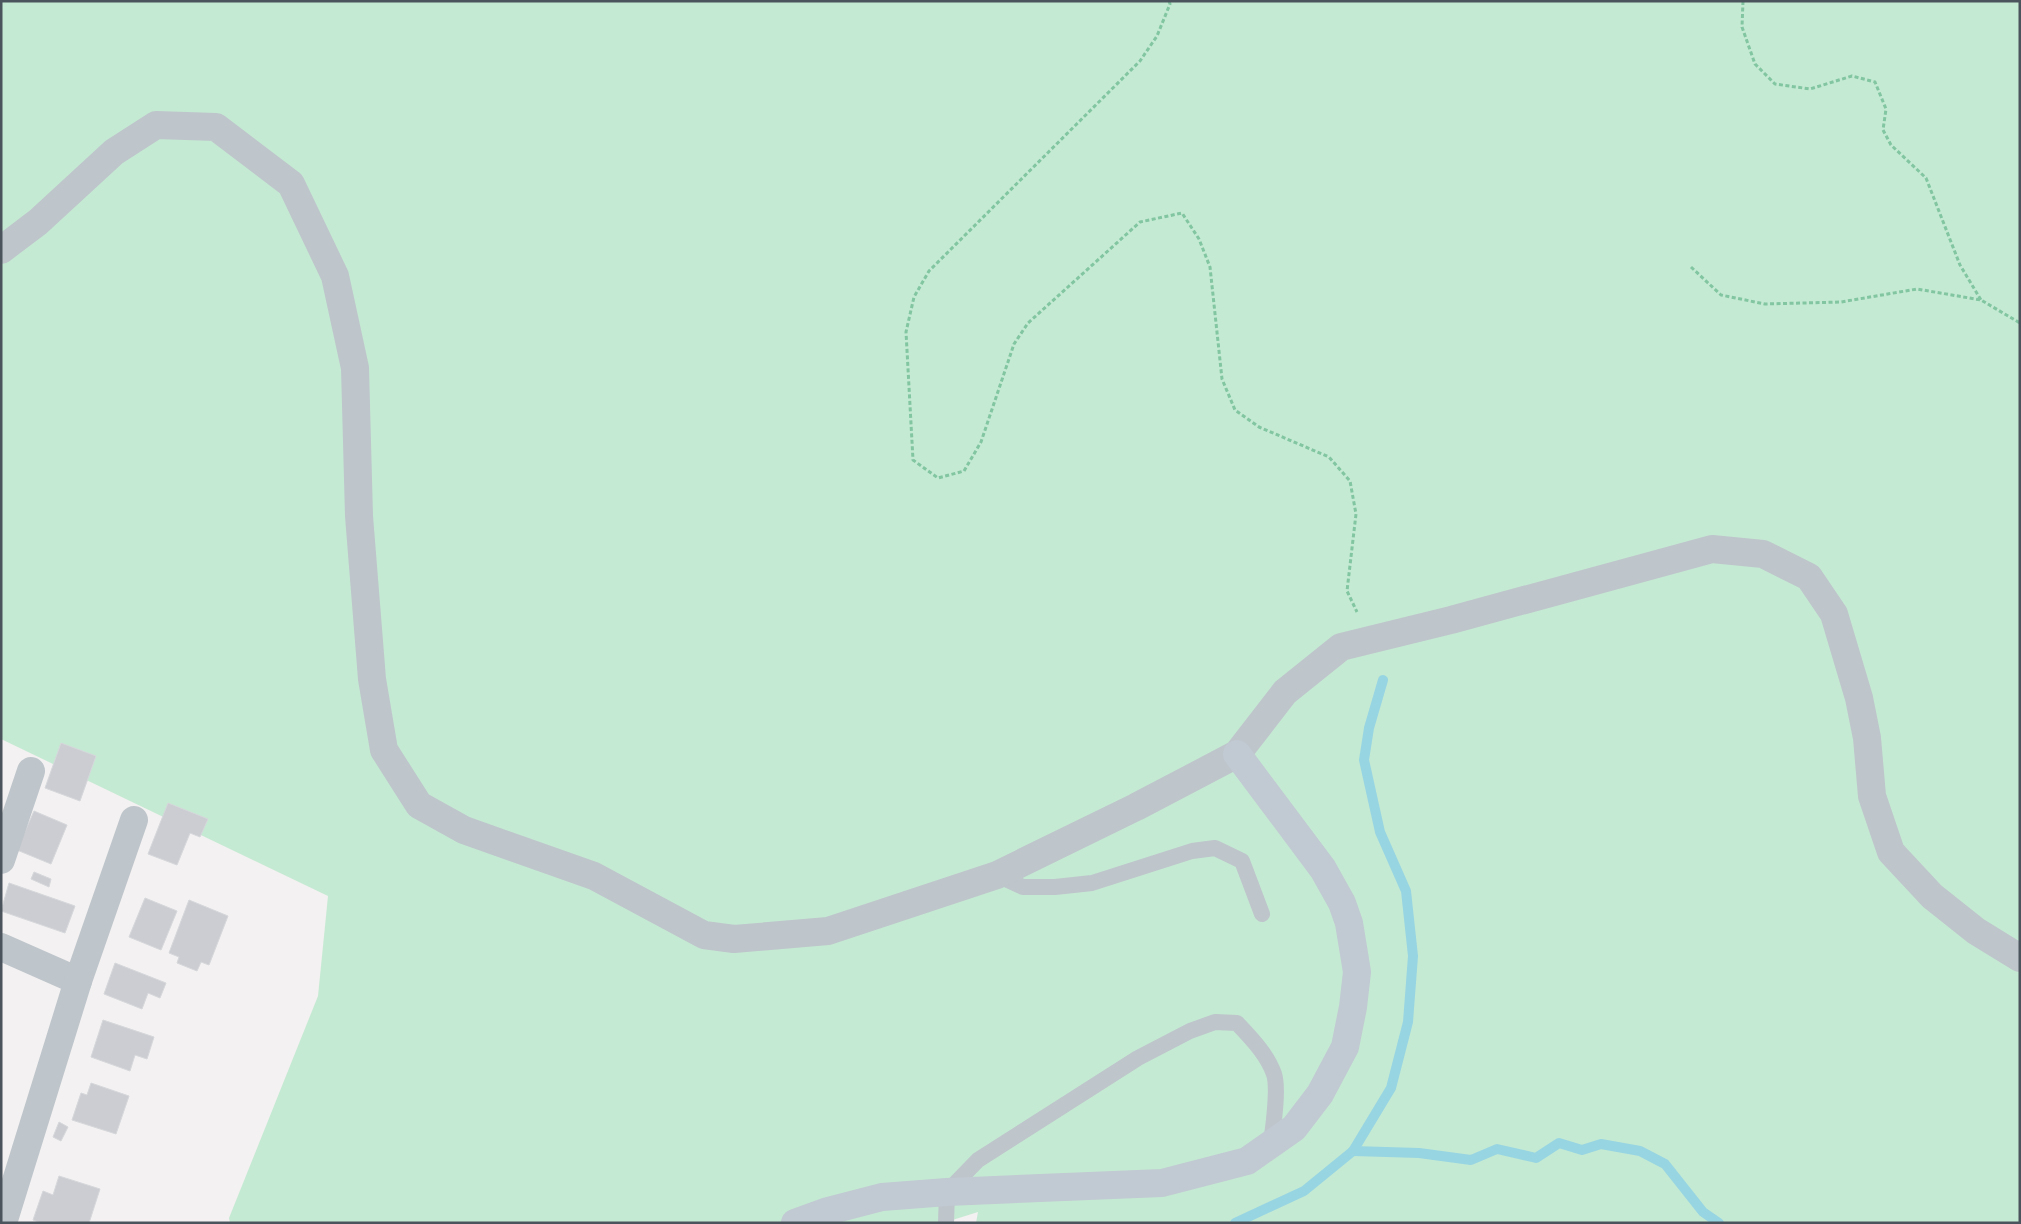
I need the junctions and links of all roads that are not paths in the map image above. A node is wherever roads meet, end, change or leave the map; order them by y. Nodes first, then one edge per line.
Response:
1 (1, 250) edge
2 (1237, 754) junction
3 (31, 772) dead end
4 (134, 820) dead end
5 (1, 860) edge
6 (998, 875) junction
7 (1262, 914) dead end
8 (1, 947) edge
9 (2020, 958) edge
10 (78, 981) junction
11 (1271, 1144) junction
12 (947, 1192) junction
13 (4, 1223) edge
14 (795, 1223) edge
15 (946, 1223) edge

1 - 6 street
2 - 6 street
2 - 9 street
2 - 11 street
3 - 5 street
4 - 10 street
6 - 7 lane
8 - 10 street
10 - 13 street
11 - 12 street
11 - 12 lane
12 - 14 street
12 - 15 lane

